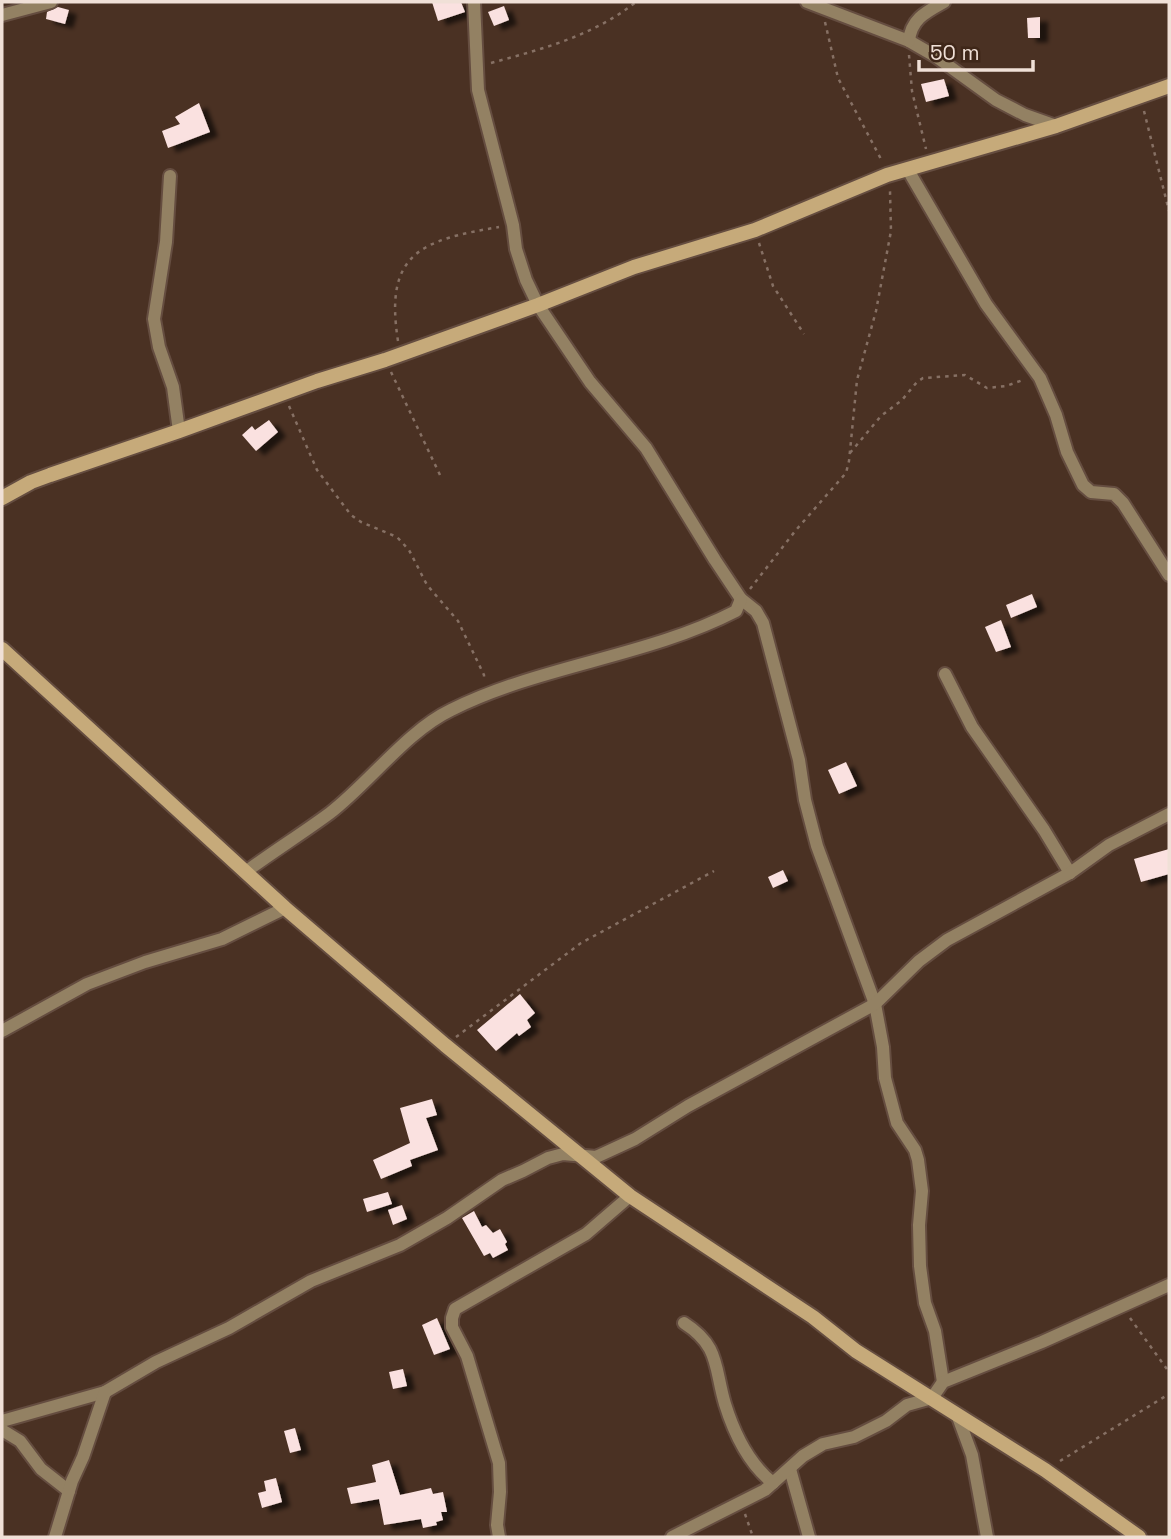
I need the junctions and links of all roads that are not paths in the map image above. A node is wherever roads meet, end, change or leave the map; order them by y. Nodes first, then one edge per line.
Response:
1 (51, 2) edge
2 (474, 2) edge
3 (807, 2) edge
4 (944, 2) edge
5 (2, 15) edge
6 (908, 41) junction
7 (1169, 86) edge
8 (1056, 126) junction
9 (908, 170) junction
10 (170, 176) dead end
11 (538, 305) junction
12 (180, 431) junction
13 (2, 498) edge
14 (1169, 575) edge
15 (741, 600) junction
16 (2, 649) edge
17 (945, 674) dead end
18 (1169, 814) edge
19 (247, 871) junction
20 (1070, 873) junction
21 (285, 908) junction
22 (875, 1004) junction
23 (2, 1031) edge
24 (581, 1156) junction
25 (630, 1196) junction
26 (1169, 1286) edge
27 (684, 1323) dead end
28 (943, 1382) junction
29 (106, 1392) junction
30 (932, 1398) junction
31 (958, 1417) junction
32 (2, 1421) edge
33 (2, 1430) edge
34 (790, 1469) junction
35 (773, 1483) junction
36 (69, 1491) junction
37 (55, 1537) edge
38 (499, 1537) edge
39 (672, 1537) edge
40 (809, 1537) edge
41 (987, 1537) edge
42 (1139, 1537) edge

1 - 5 street
2 - 11 street
3 - 6 street
4 - 6 street
6 - 8 street
7 - 8 street
8 - 9 street
9 - 11 street
9 - 14 street
10 - 12 street
11 - 12 street
11 - 15 street
12 - 13 street
15 - 19 street
15 - 22 street
16 - 19 street
17 - 20 street
18 - 20 street
19 - 21 street
20 - 22 street
21 - 23 street
21 - 24 street
22 - 24 street
22 - 28 street
24 - 25 street
24 - 29 street
25 - 30 street
25 - 38 street
26 - 28 street
27 - 35 street
28 - 30 street
29 - 32 street
29 - 36 street
30 - 31 street
30 - 34 street
31 - 41 street
31 - 42 street
33 - 36 street
34 - 35 street
34 - 40 street
35 - 39 street
36 - 37 street

